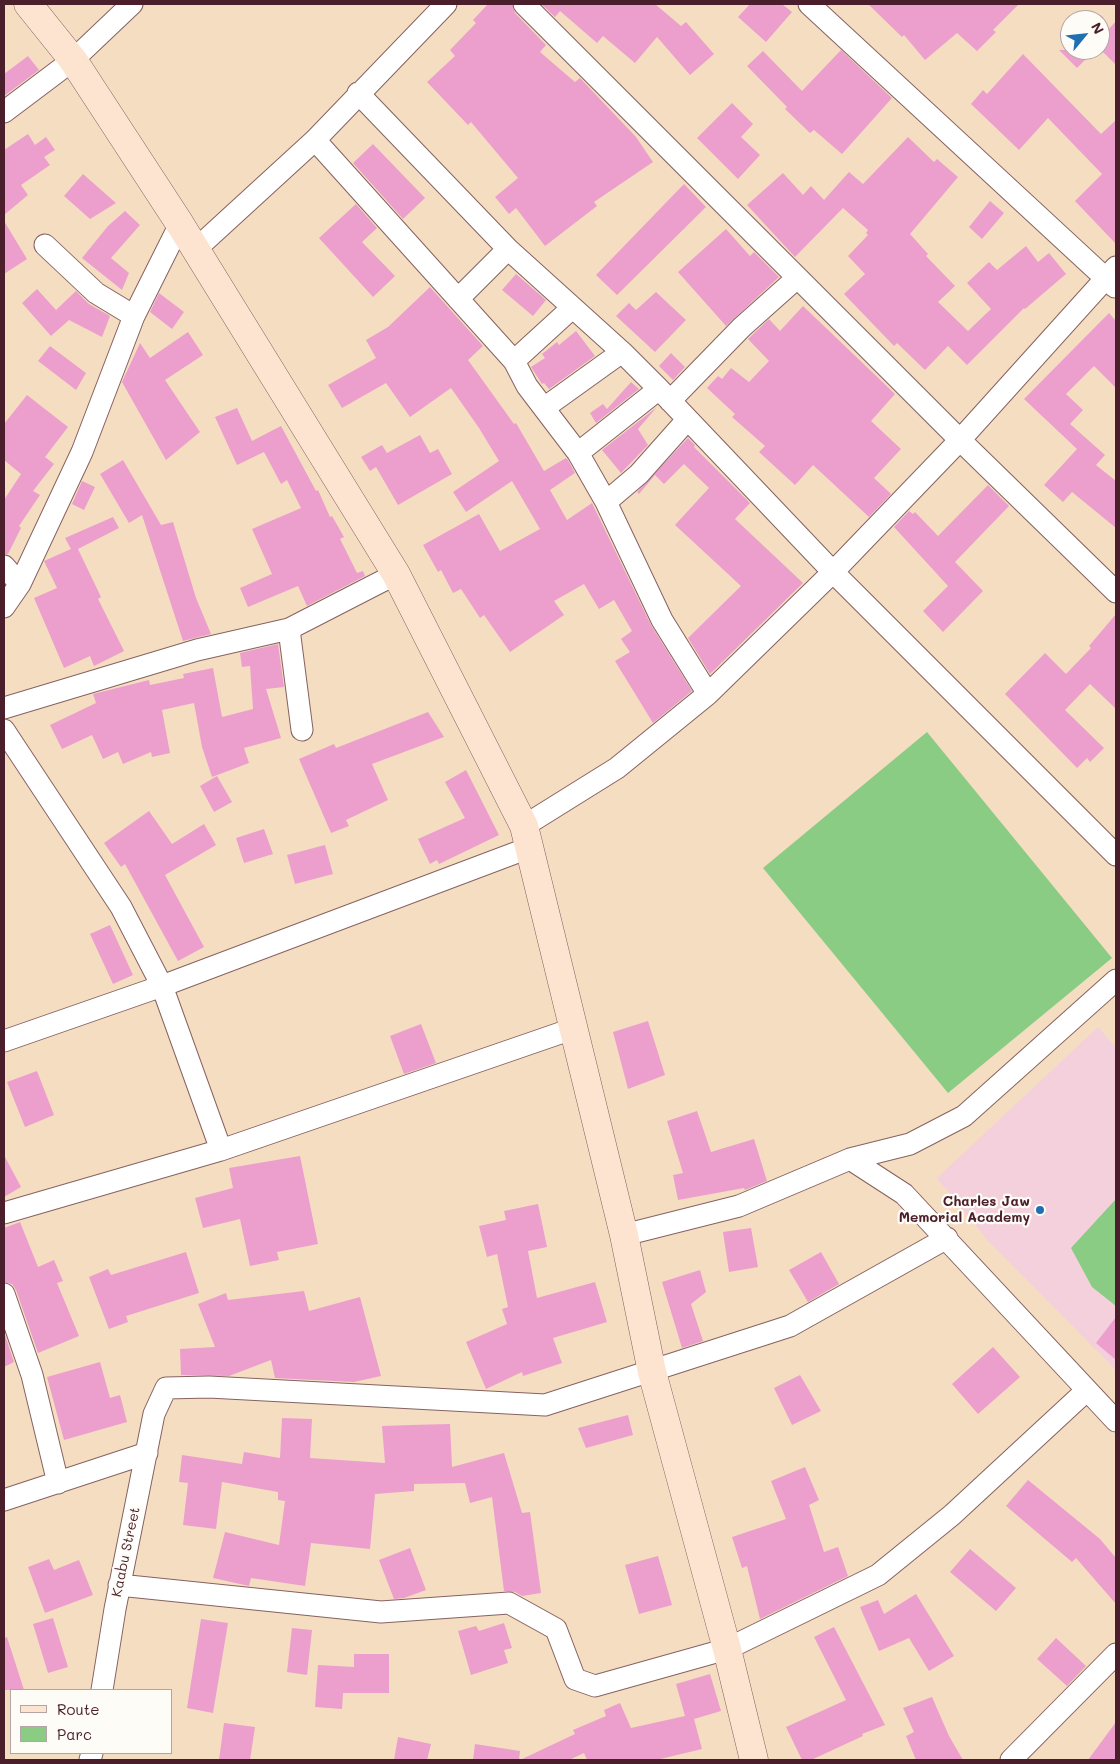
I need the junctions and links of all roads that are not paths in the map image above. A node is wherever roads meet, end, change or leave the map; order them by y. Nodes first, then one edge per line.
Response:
1 (28, 4) edge
2 (132, 4) edge
3 (446, 4) edge
4 (524, 4) edge
5 (809, 4) edge
6 (73, 60) junction
7 (358, 93) junction
8 (4, 112) edge
9 (315, 140) junction
10 (180, 224) junction
11 (45, 245) dead end
12 (508, 249) junction
13 (196, 250) junction
14 (1113, 277) edge
15 (797, 278) junction
16 (458, 299) junction
17 (572, 308) junction
18 (134, 316) junction
19 (622, 352) junction
20 (514, 362) junction
21 (664, 395) junction
22 (544, 408) junction
23 (687, 420) junction
24 (960, 440) junction
25 (578, 453) junction
26 (606, 502) junction
27 (4, 566) edge
28 (833, 572) junction
29 (396, 574) junction
30 (20, 584) junction
31 (1116, 592) edge
32 (4, 607) edge
33 (289, 629) junction
34 (708, 694) junction
35 (4, 708) edge
36 (4, 730) edge
37 (302, 730) dead end
38 (527, 836) junction
39 (1116, 855) edge
40 (1116, 980) edge
41 (162, 986) junction
42 (575, 1028) junction
43 (4, 1041) edge
44 (220, 1150) junction
45 (850, 1159) junction
46 (4, 1213) edge
47 (624, 1235) junction
48 (947, 1238) junction
49 (4, 1294) edge
50 (652, 1372) junction
51 (1086, 1391) junction
52 (1116, 1421) edge
53 (147, 1453) junction
54 (58, 1483) junction
55 (4, 1500) edge
56 (119, 1585) junction
57 (727, 1649) junction
58 (1116, 1654) edge
59 (102, 1689) edge
60 (754, 1760) edge
61 (1011, 1760) edge

1 - 6 street
2 - 6 street
3 - 7 street
4 - 15 street
5 - 14 street
6 - 8 street
6 - 10 street
7 - 9 street
7 - 12 street
9 - 13 street
9 - 16 street
10 - 13 street
10 - 18 street
11 - 18 street
12 - 16 street
12 - 17 street
13 - 29 street
14 - 24 street
15 - 21 street
15 - 24 street
16 - 20 street
17 - 19 street
17 - 20 street
18 - 30 street
19 - 21 street
19 - 22 street
20 - 22 street
21 - 23 street
21 - 25 street
22 - 25 street
23 - 26 street
23 - 28 street
24 - 28 street
24 - 31 street
25 - 26 street
26 - 34 street
27 - 30 street
28 - 34 street
28 - 39 street
29 - 33 street
29 - 38 street
30 - 32 street
33 - 35 street
33 - 37 street
34 - 38 street
36 - 41 street
38 - 41 street
38 - 42 street
40 - 45 street
41 - 43 street
41 - 44 street
42 - 44 street
42 - 47 street
44 - 46 street
45 - 47 street
45 - 48 street
47 - 50 street
48 - 50 street
48 - 51 street
49 - 54 street
50 - 53 street, Kaabu Street
50 - 57 street
51 - 52 street
51 - 57 street
53 - 54 street
53 - 56 street, Kaabu Street
54 - 55 street
56 - 57 street
56 - 59 street, Kaabu Street
57 - 60 street
58 - 61 street

